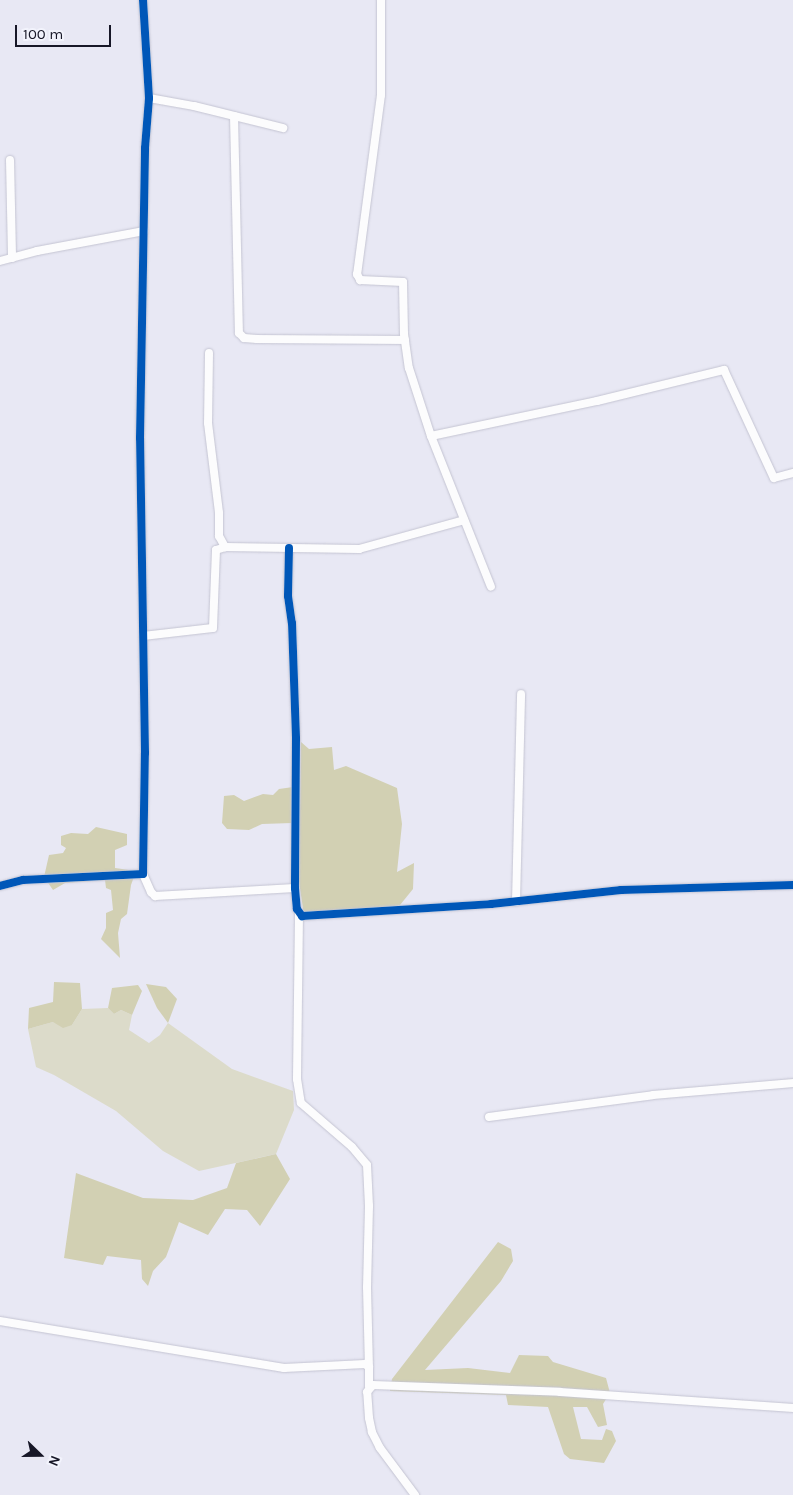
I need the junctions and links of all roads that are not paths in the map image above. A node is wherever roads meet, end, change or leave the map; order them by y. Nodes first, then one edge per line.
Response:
1 (143, 0) edge
2 (380, 0) edge
3 (149, 98) junction
4 (234, 116) junction
5 (283, 128) dead end
6 (10, 160) dead end
7 (144, 231) junction
8 (12, 258) junction
9 (0, 261) edge
10 (405, 340) junction
11 (210, 353) dead end
12 (431, 436) junction
13 (793, 473) edge
14 (464, 520) junction
15 (226, 547) junction
16 (289, 548) junction
17 (491, 587) dead end
18 (143, 636) junction
19 (521, 694) dead end
20 (143, 874) junction
21 (793, 885) edge
22 (0, 886) edge
23 (295, 888) junction
24 (516, 902) junction
25 (299, 914) junction
26 (793, 1083) edge
27 (489, 1117) dead end
28 (0, 1321) edge
29 (369, 1366) junction
30 (369, 1387) junction
31 (793, 1408) edge
32 (415, 1495) edge

1 - 3 street
2 - 10 street
3 - 4 street
3 - 7 street
4 - 5 street
4 - 10 street
6 - 8 street
7 - 8 street
7 - 18 street
8 - 9 street
10 - 12 street
11 - 15 street
12 - 13 street
12 - 14 street
14 - 16 street
14 - 17 street
15 - 16 street
15 - 18 street
16 - 23 street
18 - 20 street
19 - 24 street
20 - 22 street
20 - 23 street
21 - 24 street
23 - 25 street
24 - 25 street
25 - 29 street
26 - 27 street
28 - 29 street
29 - 30 street
30 - 31 street
30 - 32 street

